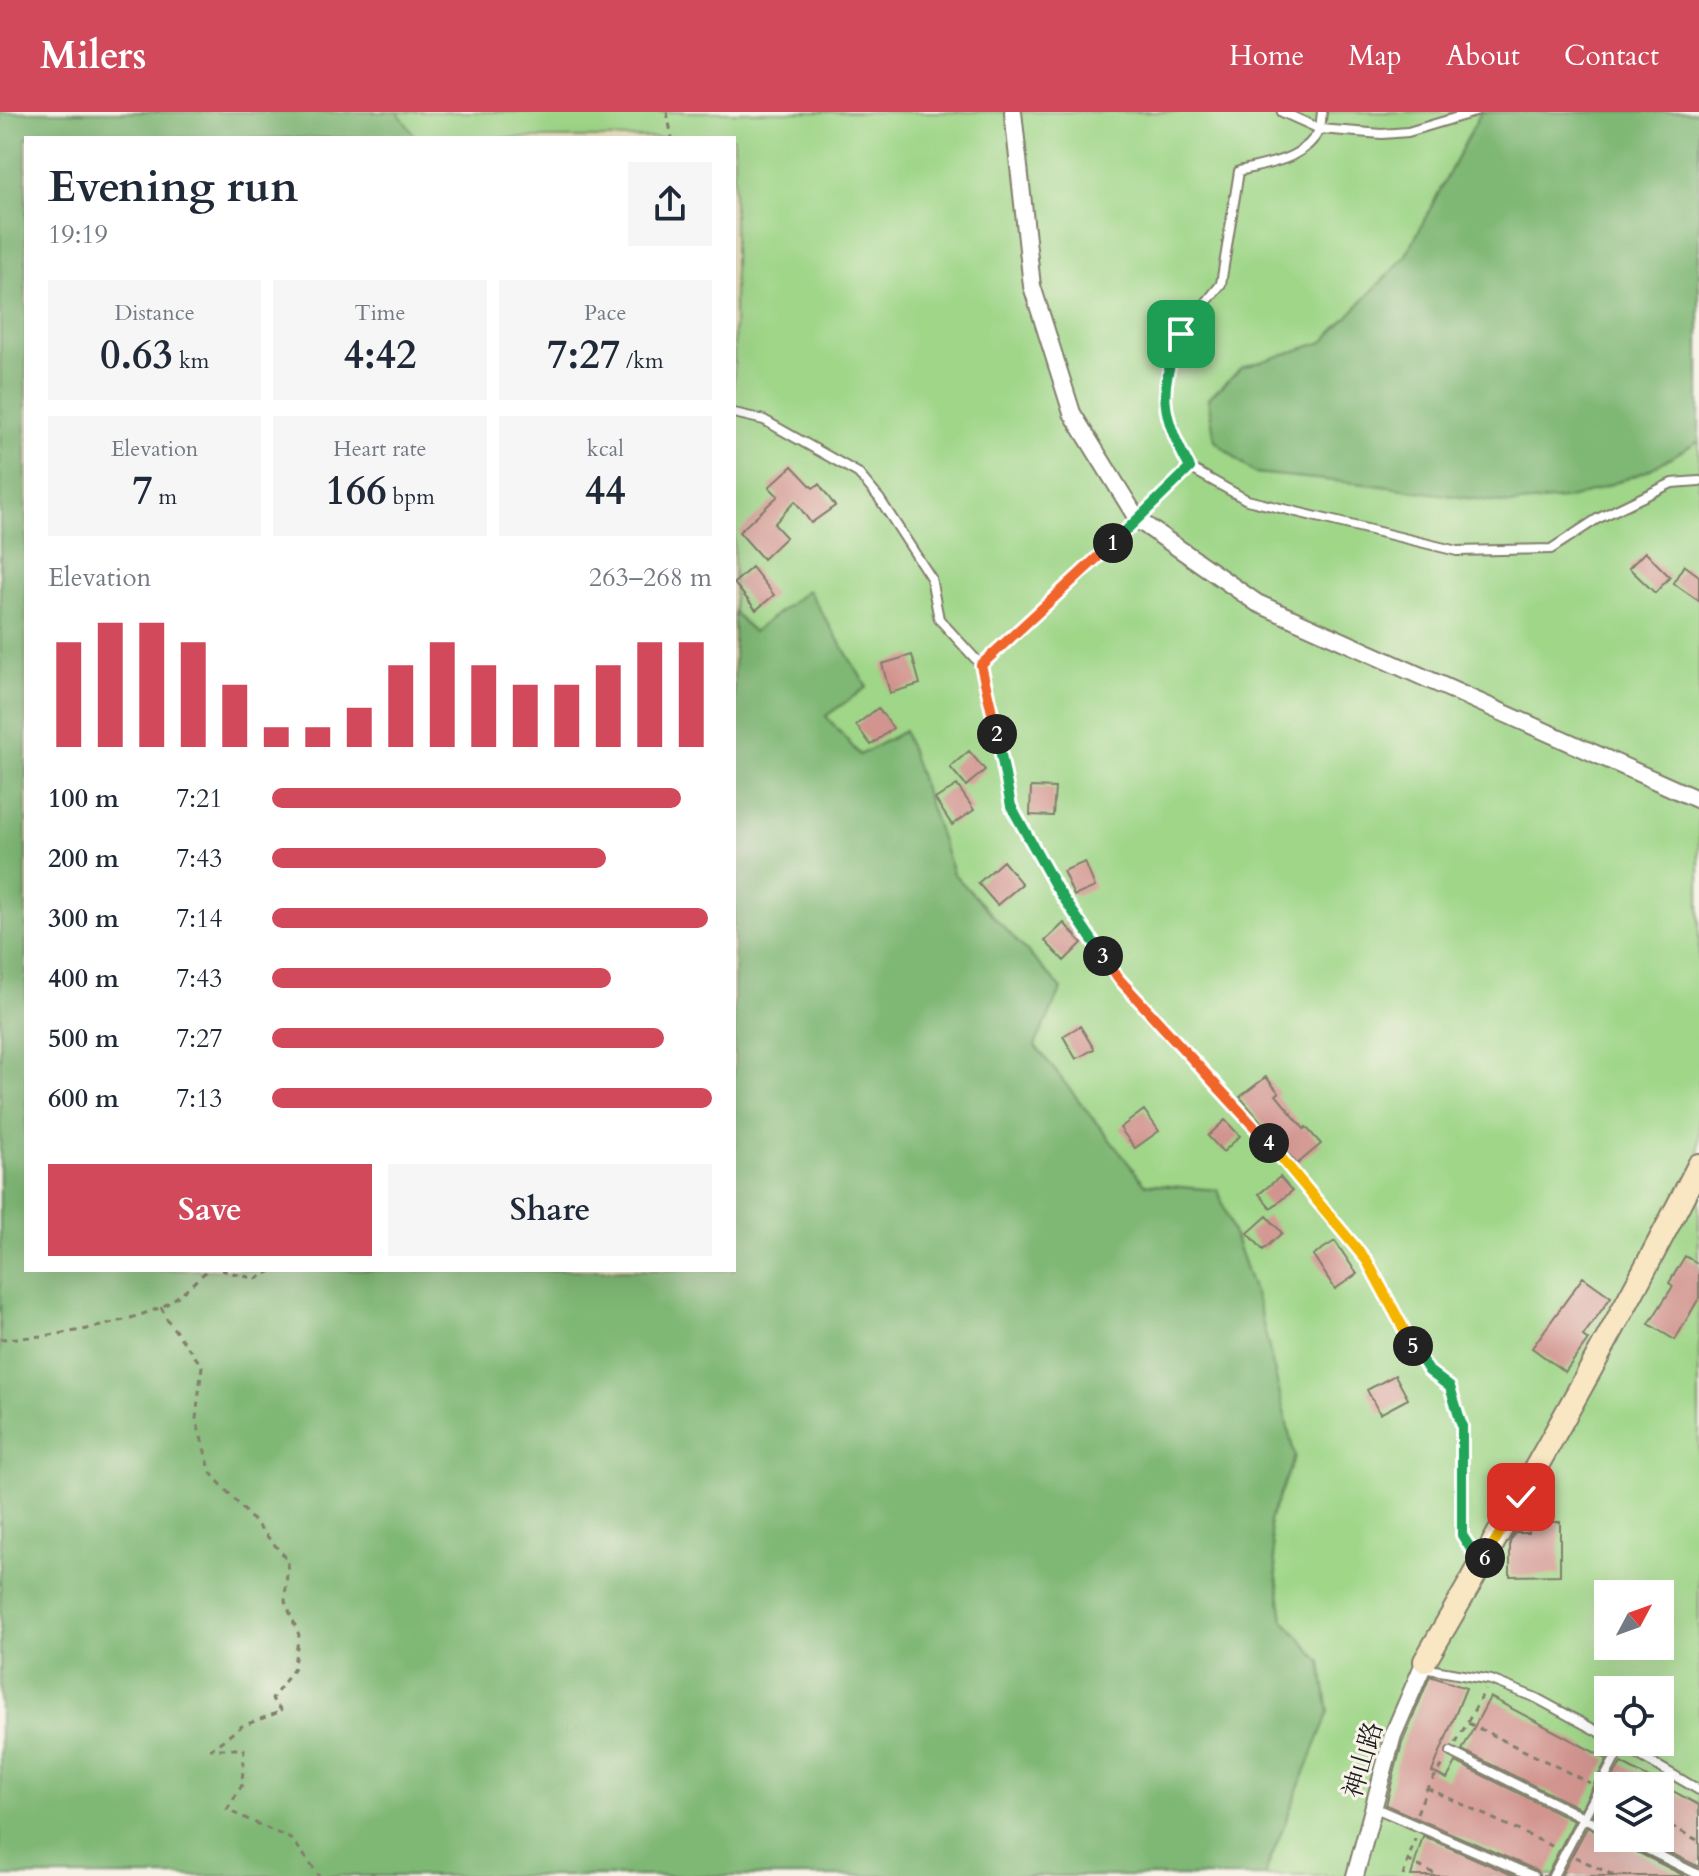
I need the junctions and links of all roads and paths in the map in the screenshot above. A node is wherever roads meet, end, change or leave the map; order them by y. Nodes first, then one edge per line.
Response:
1 (667, 112) edge
2 (1013, 112) edge
3 (1282, 112) edge
4 (1322, 112) edge
5 (1475, 112) edge
6 (1320, 129) junction
7 (672, 136) edge
8 (736, 413) edge
9 (1190, 468) junction
10 (1699, 481) edge
11 (1138, 520) junction
12 (981, 665) junction
13 (1699, 800) edge
14 (1699, 1165) edge
15 (205, 1272) edge
16 (229, 1272) edge
17 (270, 1272) edge
18 (161, 1307) junction
19 (0, 1339) edge
20 (1481, 1565) junction
21 (1423, 1664) junction
22 (1491, 1680) junction
23 (1467, 1722) junction
24 (1594, 1729) edge
25 (1451, 1752) junction
26 (1642, 1756) edge
27 (1594, 1785) edge
28 (1427, 1788) junction
29 (1699, 1790) edge
30 (1594, 1799) edge
31 (1373, 1807) junction
32 (1584, 1818) junction
33 (1413, 1823) junction
34 (1594, 1823) edge
35 (1674, 1828) edge
36 (1699, 1841) edge
37 (1652, 1852) edge
38 (1566, 1853) junction
39 (1407, 1860) junction
40 (1699, 1875) edge
41 (319, 1876) edge
42 (1355, 1876) edge
43 (1403, 1876) edge
44 (1439, 1876) edge
45 (1533, 1876) edge
46 (1553, 1876) edge
47 (1615, 1876) edge

1 - 7 path
2 - 11 street
3 - 6 lane
4 - 6 lane
5 - 6 lane
6 - 9 lane
8 - 12 lane
9 - 10 lane
9 - 11 lane
11 - 12 lane
11 - 13 street
12 - 20 lane
14 - 20 main road
15 - 18 path
16 - 17 path
18 - 19 path
18 - 41 path
20 - 21 main road
21 - 22 lane
21 - 31 street, 神山路
22 - 23 path
22 - 24 lane
23 - 25 path
23 - 27 path
25 - 28 path
25 - 32 lane
26 - 29 lane
28 - 33 path
28 - 38 path
30 - 32 lane
31 - 33 lane
31 - 42 street, 神山路
32 - 34 lane
32 - 38 lane
33 - 39 path
33 - 45 lane
35 - 36 path
37 - 40 lane
38 - 46 lane
38 - 47 path
39 - 43 path
39 - 44 path

